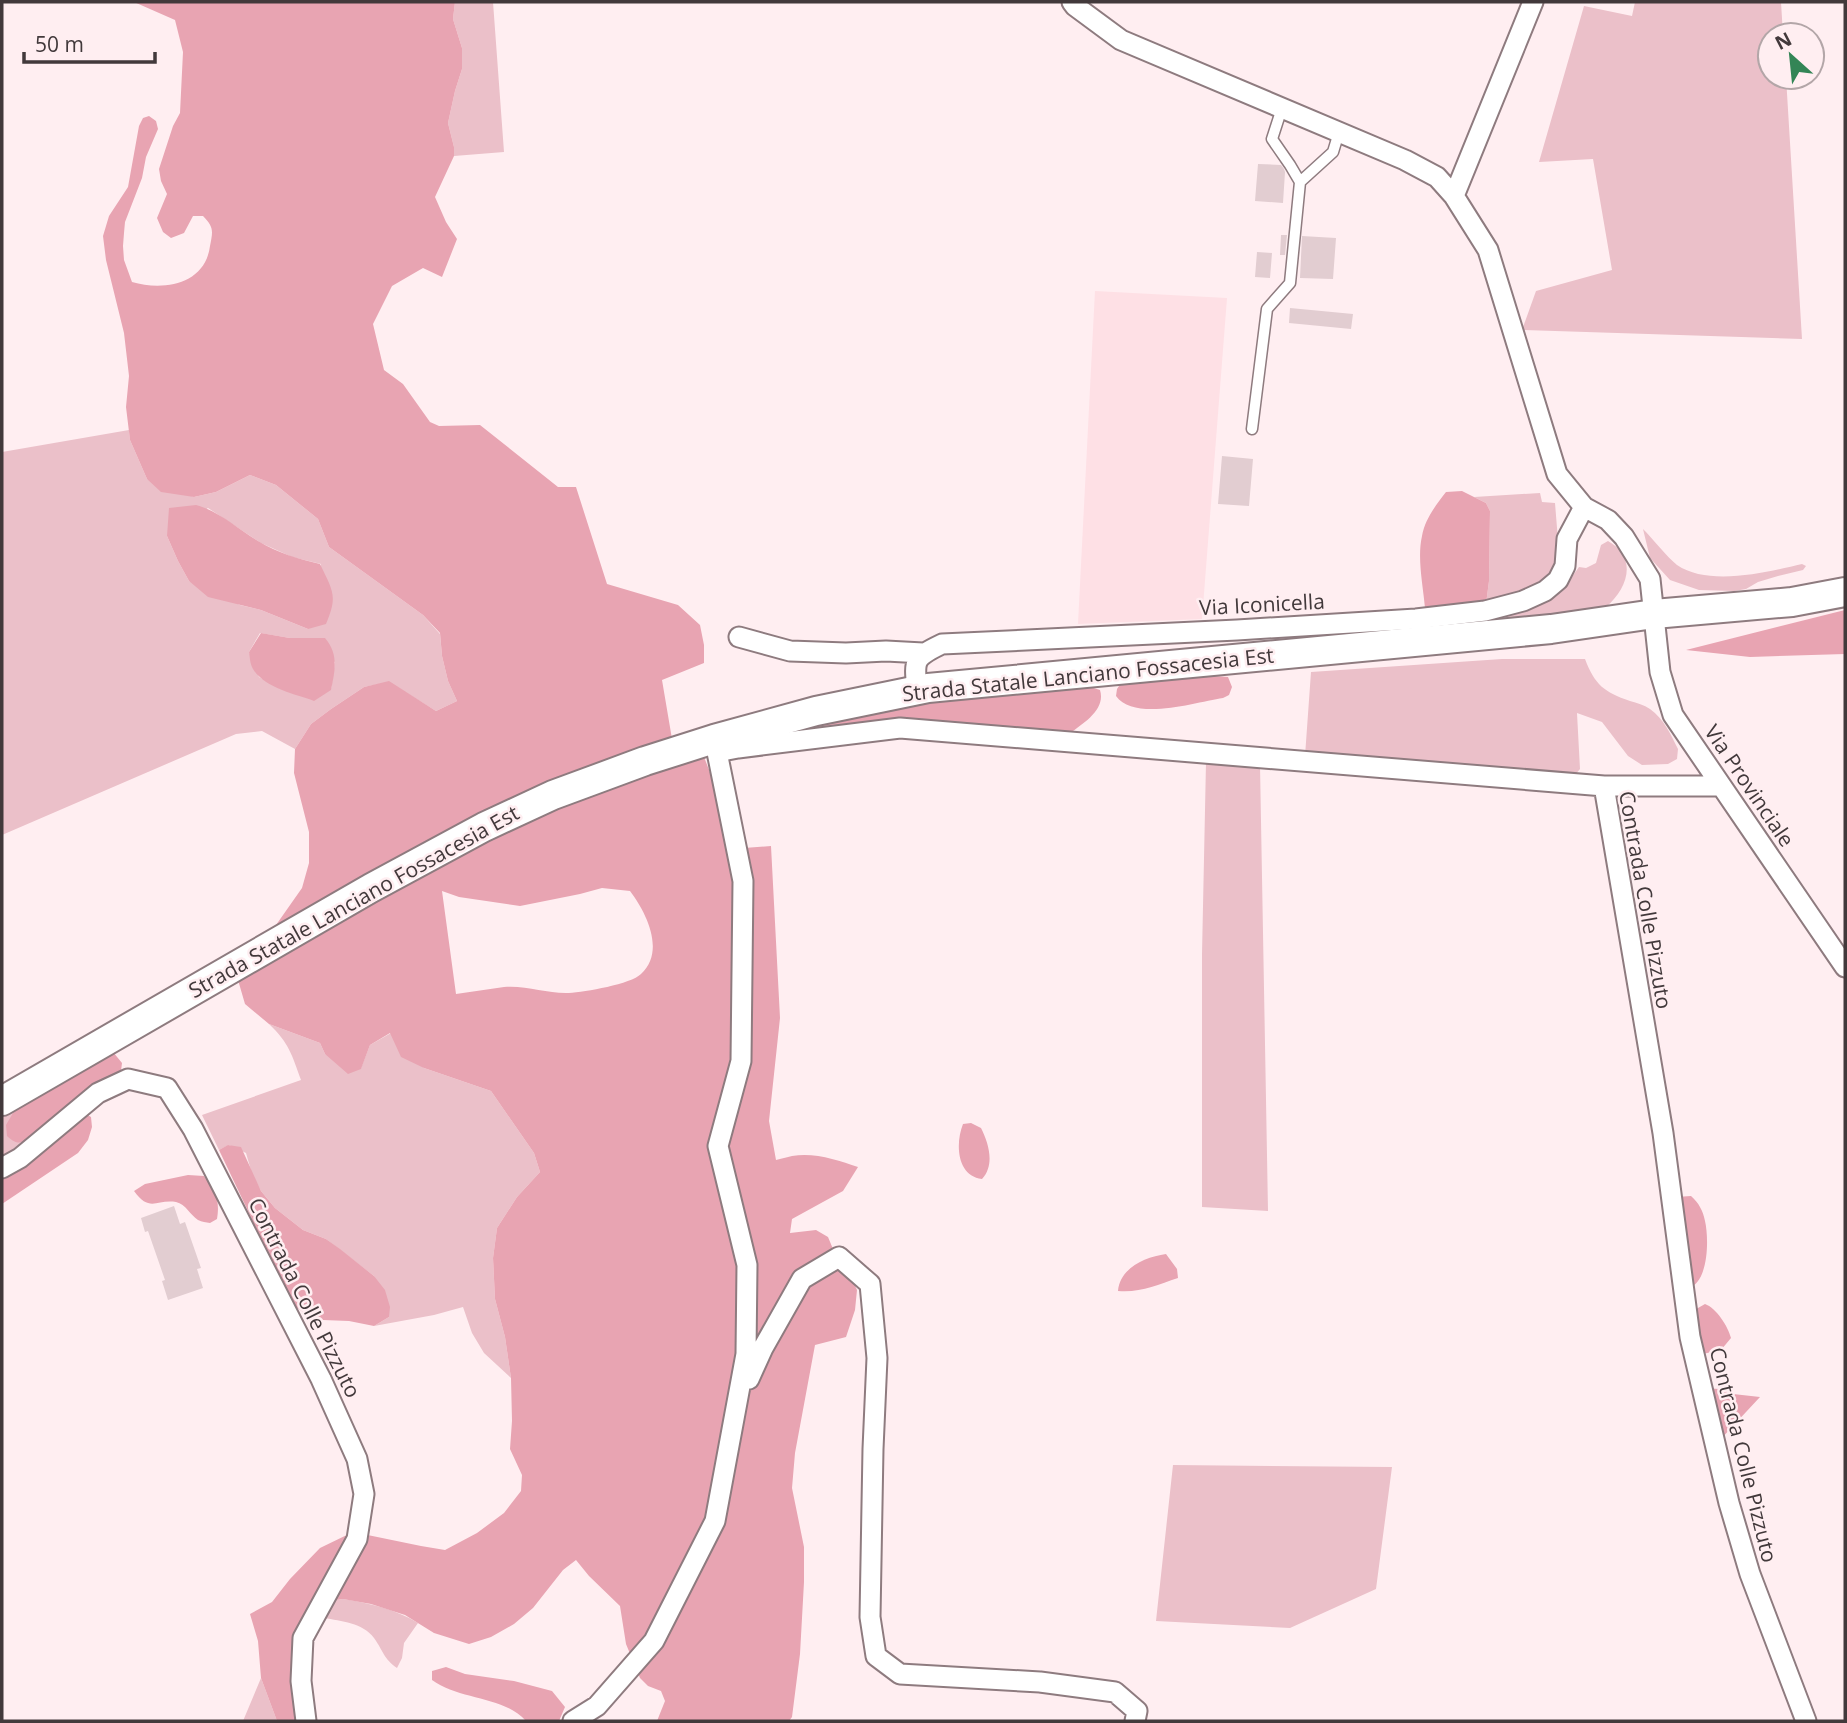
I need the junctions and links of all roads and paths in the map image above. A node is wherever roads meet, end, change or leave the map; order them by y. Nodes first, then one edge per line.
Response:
1 (1072, 2) edge
2 (1533, 2) edge
3 (1282, 108) junction
4 (1339, 132) junction
5 (1300, 182) junction
6 (1454, 196) junction
7 (1252, 429) dead end
8 (1584, 507) junction
9 (1845, 592) edge
10 (1654, 614) junction
11 (739, 636) dead end
12 (923, 653) junction
13 (917, 690) junction
14 (715, 746) junction
15 (1604, 786) junction
16 (1721, 786) junction
17 (1845, 967) edge
18 (2, 1101) edge
19 (2, 1168) edge
20 (736, 1409) junction
21 (306, 1721) edge
22 (573, 1721) edge
23 (1135, 1721) edge
24 (1806, 1721) edge

1 - 3 street, Via Provinciale
2 - 6 street
3 - 4 street, Via Provinciale
3 - 5 lane
4 - 5 lane
4 - 6 street, Via Provinciale
5 - 7 lane
6 - 8 street, Via Provinciale
8 - 10 street, Via Provinciale
8 - 12 street, Via Iconicella
9 - 10 main road, Strada Statale Lanciano Fossacesia Est
10 - 13 main road, Strada Statale Lanciano Fossacesia Est
10 - 16 street, Via Provinciale
11 - 12 street, Via Iconicella
12 - 13 street
13 - 14 main road, Strada Statale Lanciano Fossacesia Est
14 - 15 street, Contrada Colle Pizzuto
14 - 18 main road, Strada Statale Lanciano Fossacesia Est
14 - 20 street
15 - 16 street
15 - 24 street, Contrada Colle Pizzuto
16 - 17 street, Via Provinciale
19 - 21 street, Contrada Colle Pizzuto
20 - 22 street
20 - 23 street

